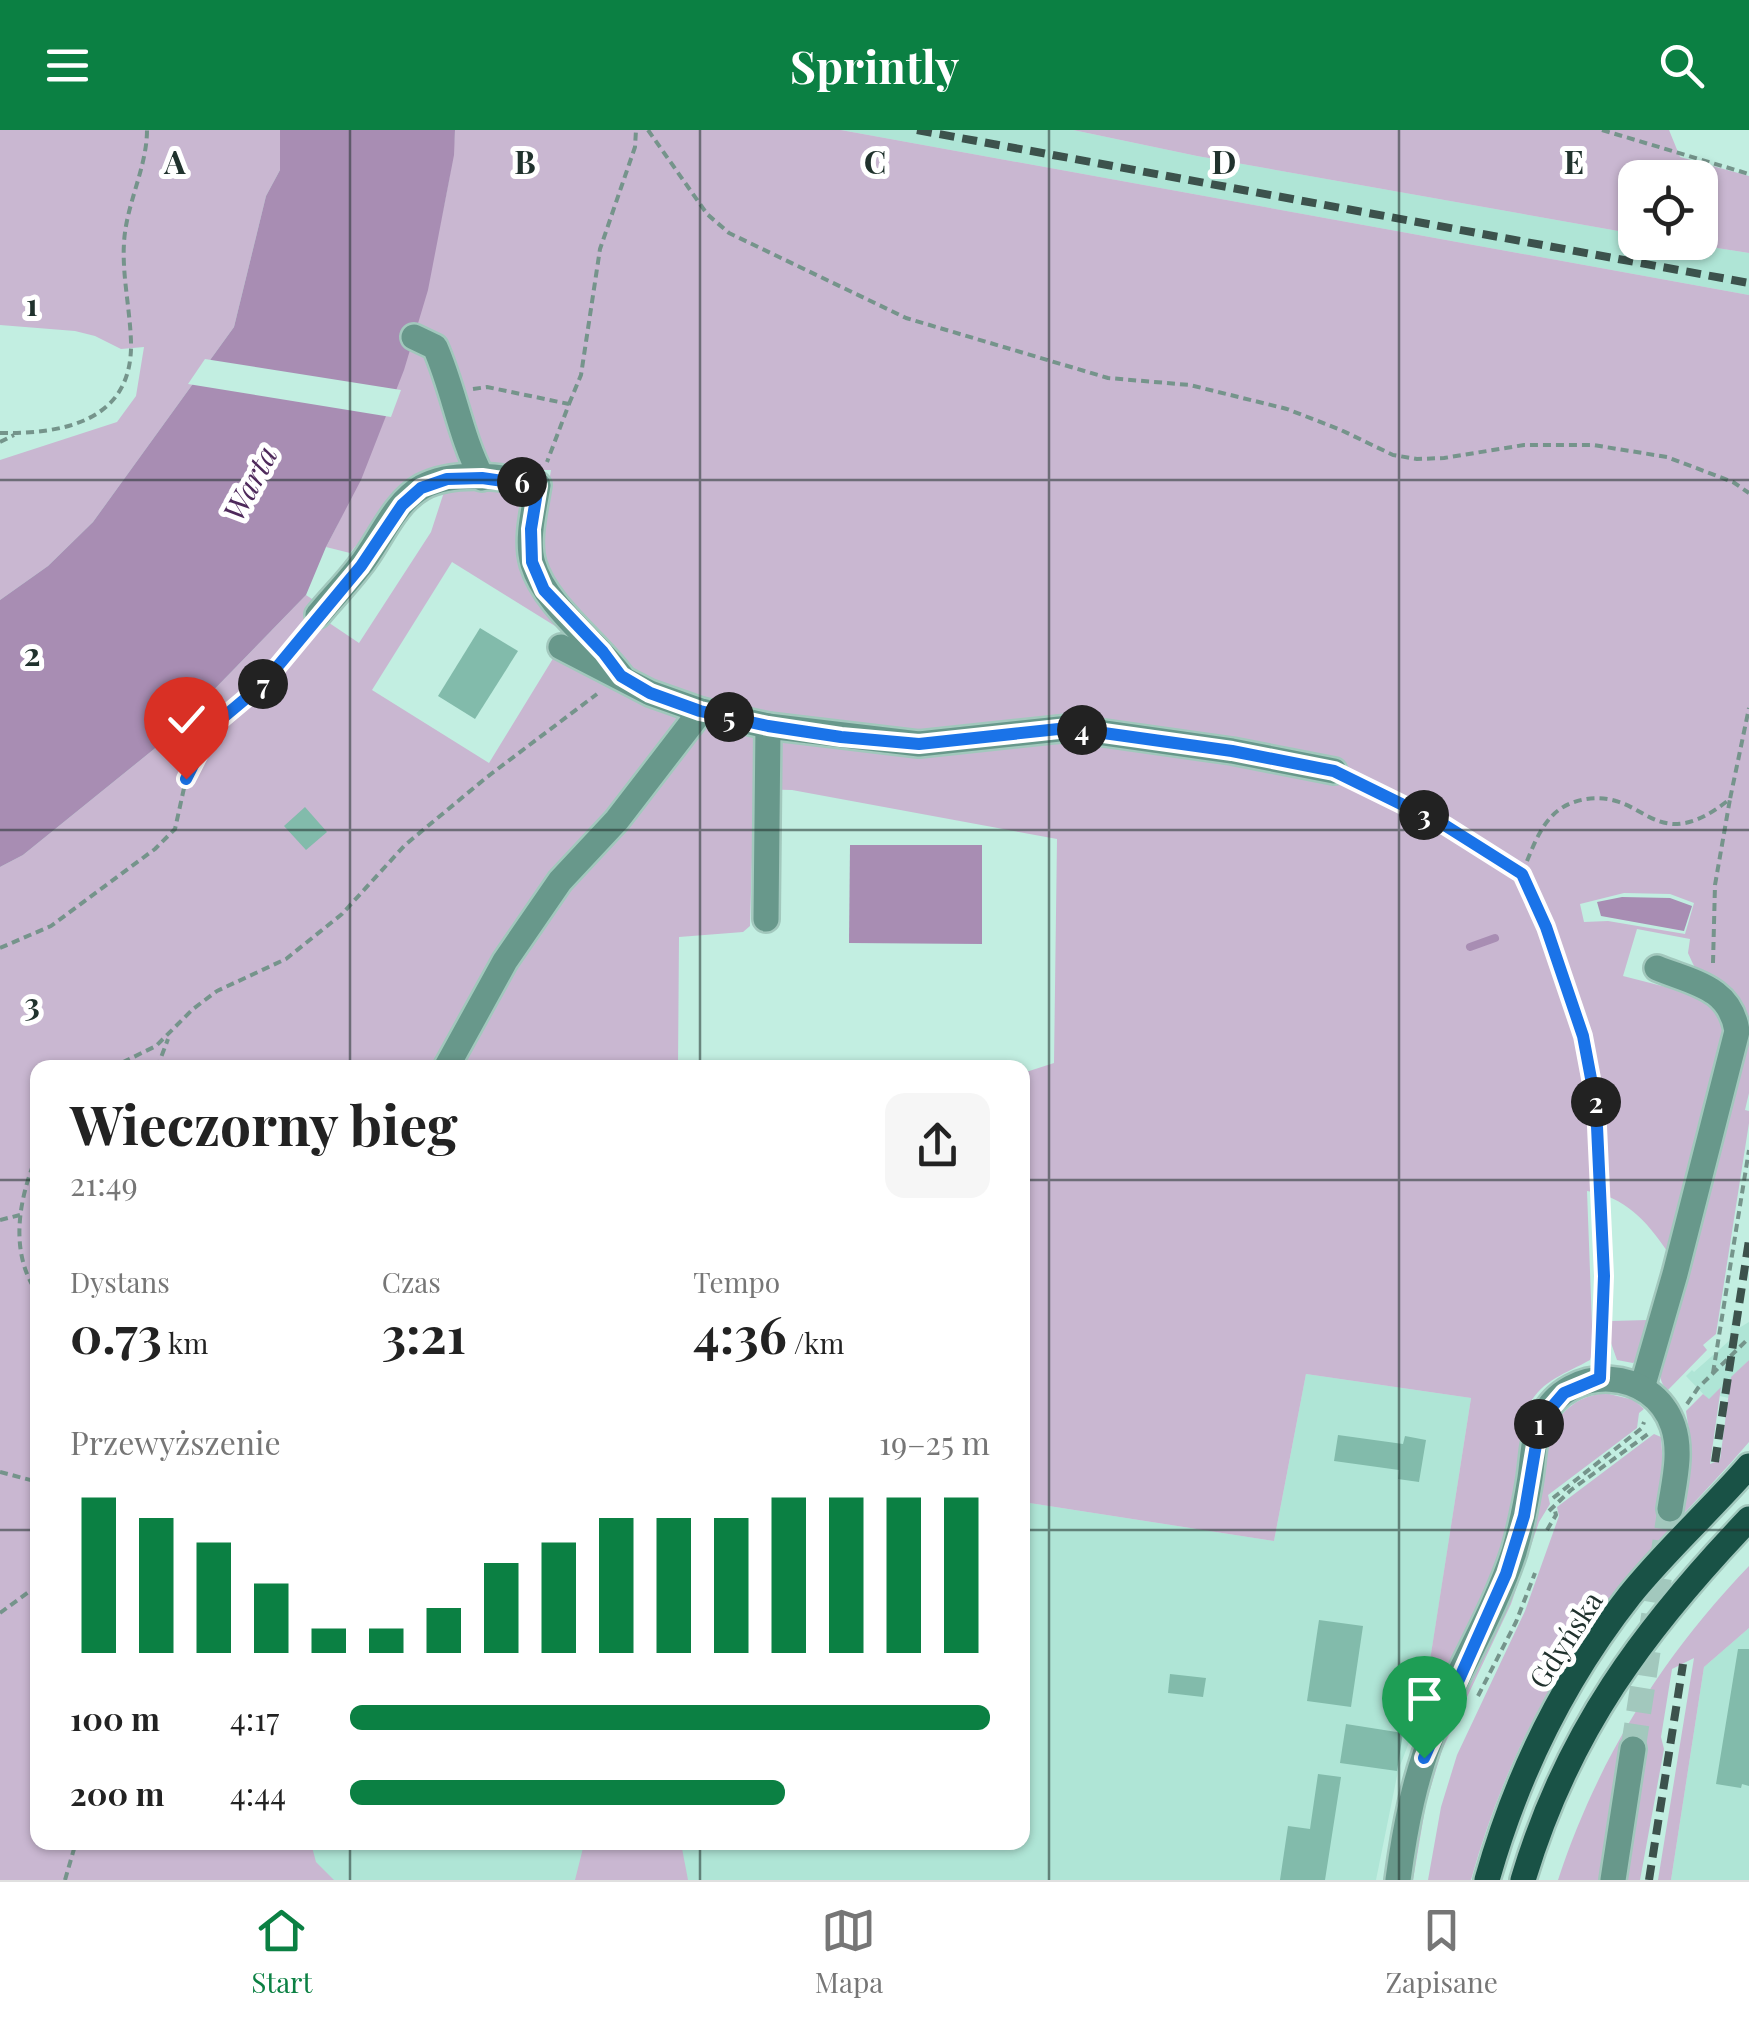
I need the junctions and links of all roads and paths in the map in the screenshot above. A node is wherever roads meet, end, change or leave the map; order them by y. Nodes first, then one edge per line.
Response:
1 (147, 130) edge
2 (636, 130) edge
3 (648, 130) edge
4 (1602, 130) edge
5 (1749, 174) edge
6 (414, 337) dead end
7 (452, 394) junction
8 (569, 404) junction
9 (0, 434) edge
10 (18, 434) junction
11 (0, 442) edge
12 (482, 478) junction
13 (538, 486) junction
14 (1749, 493) edge
15 (318, 615) joint
16 (561, 647) dead end
17 (621, 676) junction
18 (1749, 708) edge
19 (700, 711) junction
20 (768, 726) junction
21 (1334, 771) joint
22 (1730, 799) junction
23 (1522, 874) junction
24 (766, 919) dead end
25 (0, 948) edge
26 (1657, 968) dead end
27 (1714, 992) junction
28 (169, 1035) junction
29 (129, 1060) edge
30 (160, 1060) edge
31 (450, 1060) edge
32 (1749, 1150) edge
33 (30, 1172) edge
34 (20, 1215) junction
35 (0, 1220) edge
36 (30, 1280) edge
37 (1749, 1338) edge
38 (1712, 1374) junction
39 (1600, 1378) junction
40 (1642, 1388) junction
41 (1682, 1408) dead end
42 (1650, 1414) dead end
43 (1658, 1427) dead end
44 (1749, 1466) edge
45 (0, 1472) edge
46 (30, 1480) edge
47 (1554, 1505) junction
48 (1670, 1509) tunnel mouth
49 (1749, 1519) edge
50 (1541, 1527) dead end
51 (1546, 1536) dead end
52 (1528, 1567) dead end
53 (1536, 1568) dead end
54 (30, 1591) edge
55 (0, 1613) edge
56 (1473, 1690) dead end
57 (1474, 1703) dead end
58 (1633, 1749) tunnel mouth
59 (74, 1850) edge
60 (65, 1880) edge
61 (1398, 1880) edge
62 (1487, 1880) edge
63 (1523, 1880) edge
64 (1613, 1880) edge

1 - 10 path
2 - 8 path
3 - 14 path
4 - 5 path
6 - 7 street
7 - 8 path
7 - 12 street
8 - 13 path
9 - 10 path
10 - 11 path
12 - 13 street
12 - 15 street
13 - 17 street
15 - 25 path
16 - 17 street
17 - 19 street
17 - 28 path
18 - 22 path
19 - 20 street
19 - 31 street
20 - 21 street
20 - 24 street
21 - 23 path
22 - 23 path
22 - 27 path
23 - 39 path
26 - 27 street
27 - 40 street
28 - 29 path
28 - 30 path
32 - 38 path
33 - 34 path
34 - 35 path
34 - 36 path
37 - 38 path
38 - 41 path
39 - 40 street
39 - 61 street
40 - 48 street
42 - 47 path
43 - 47 path
44 - 62 main road, Gdyńska
45 - 46 path
47 - 50 path
47 - 51 path
49 - 63 main road
52 - 56 path
53 - 57 path
54 - 55 path
58 - 64 street
59 - 60 path

